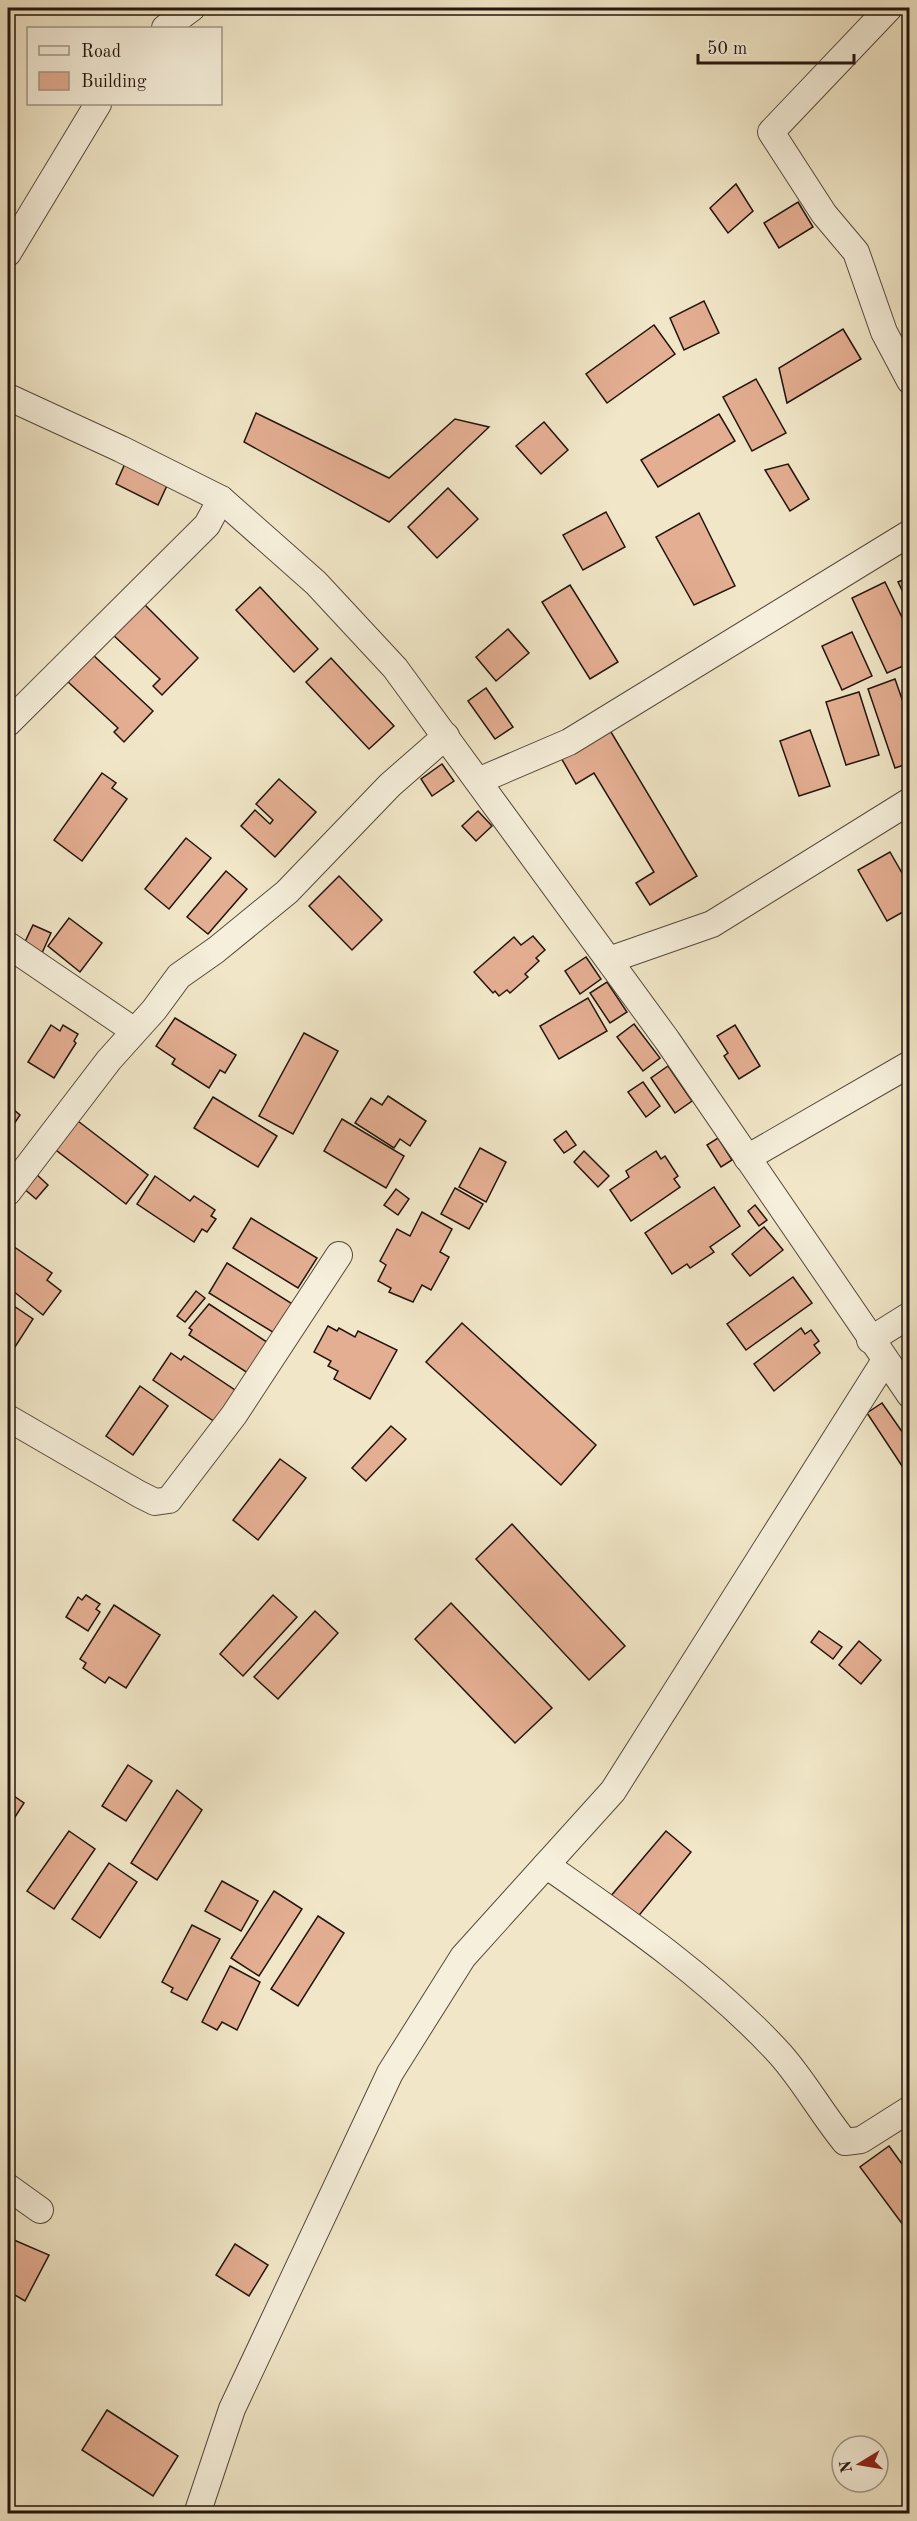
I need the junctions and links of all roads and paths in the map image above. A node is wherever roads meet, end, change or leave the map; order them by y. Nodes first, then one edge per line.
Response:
1 (192, 8) edge
2 (889, 8) edge
3 (166, 27) edge
4 (97, 105) edge
5 (8, 253) edge
6 (909, 381) edge
7 (8, 397) edge
8 (221, 499) junction
9 (909, 533) edge
10 (8, 723) edge
11 (446, 736) junction
12 (478, 781) junction
13 (909, 801) edge
14 (8, 945) edge
15 (609, 960) junction
16 (133, 1030) junction
17 (909, 1064) edge
18 (747, 1158) junction
19 (8, 1192) edge
20 (339, 1255) dead end
21 (909, 1315) edge
22 (870, 1340) junction
23 (884, 1362) junction
24 (909, 1395) edge
25 (8, 1418) edge
26 (546, 1865) junction
27 (909, 2109) edge
28 (8, 2187) edge
29 (40, 2210) dead end
30 (197, 2514) edge

1 - 3 street
2 - 6 street
4 - 5 street
7 - 8 street
8 - 10 street
8 - 11 street
9 - 12 street
11 - 12 street
11 - 16 street
12 - 15 street
13 - 15 street
14 - 16 street
15 - 18 street
16 - 19 street
17 - 18 street
18 - 22 street
20 - 25 street
21 - 22 street
22 - 23 street
23 - 24 street
23 - 26 street
26 - 27 street
26 - 30 street
28 - 29 street

